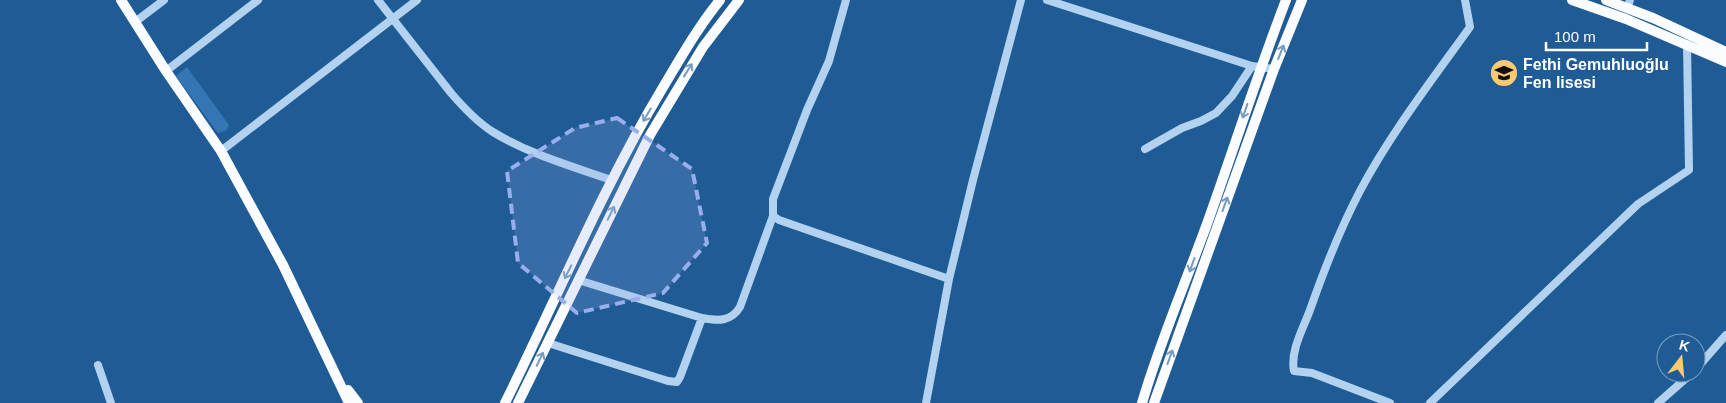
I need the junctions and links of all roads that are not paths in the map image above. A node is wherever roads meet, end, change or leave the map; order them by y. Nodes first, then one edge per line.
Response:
1 (121, 0) edge
2 (164, 0) edge
3 (258, 0) edge
4 (378, 0) edge
5 (416, 0) edge
6 (720, 0) edge
7 (739, 0) edge
8 (846, 0) edge
9 (1021, 0) edge
10 (1047, 0) edge
11 (1286, 0) edge
12 (1302, 0) edge
13 (1465, 0) edge
14 (1572, 0) edge
15 (1606, 0) edge
16 (391, 19) junction
17 (135, 22) junction
18 (1687, 44) junction
19 (1726, 52) edge
20 (1726, 62) edge
21 (1256, 66) junction
22 (1274, 69) junction
23 (166, 71) junction
24 (1145, 149) dead end
25 (221, 151) junction
26 (611, 180) junction
27 (773, 216) junction
28 (949, 279) junction
29 (578, 280) junction
30 (702, 318) junction
31 (1726, 335) edge
32 (548, 343) junction
33 (1706, 358) edge
34 (98, 365) dead end
35 (336, 375) junction
36 (1681, 383) edge
37 (111, 403) edge
38 (349, 403) edge
39 (358, 403) edge
40 (505, 403) edge
41 (518, 403) edge
42 (926, 403) edge
43 (1142, 403) edge
44 (1154, 403) edge
45 (1390, 403) edge
46 (1430, 403) edge
47 (1658, 403) edge

1 - 17 main road
2 - 17 street
3 - 23 street
4 - 16 street
5 - 16 street
6 -> 26 main road
29 -> 7 main road
8 - 27 street
9 - 28 street
10 - 21 street
11 - 21 main road
22 -> 12 main road
13 - 45 street
14 - 18 main road
15 - 19 main road
16 - 25 street
16 - 26 street
17 - 23 main road
18 - 20 main road
18 - 46 street
21 - 22 street
21 - 24 street
21 -> 43 main road
44 -> 22 main road
23 - 25 main road
25 - 35 main road
26 -> 40 main road
27 - 28 street
27 - 30 street
28 - 42 street
29 - 30 street
29 - 32 main road
30 - 32 street
31 - 33 street
41 -> 32 main road
34 - 37 street
35 - 38 main road
35 - 39 main road
36 - 47 street

